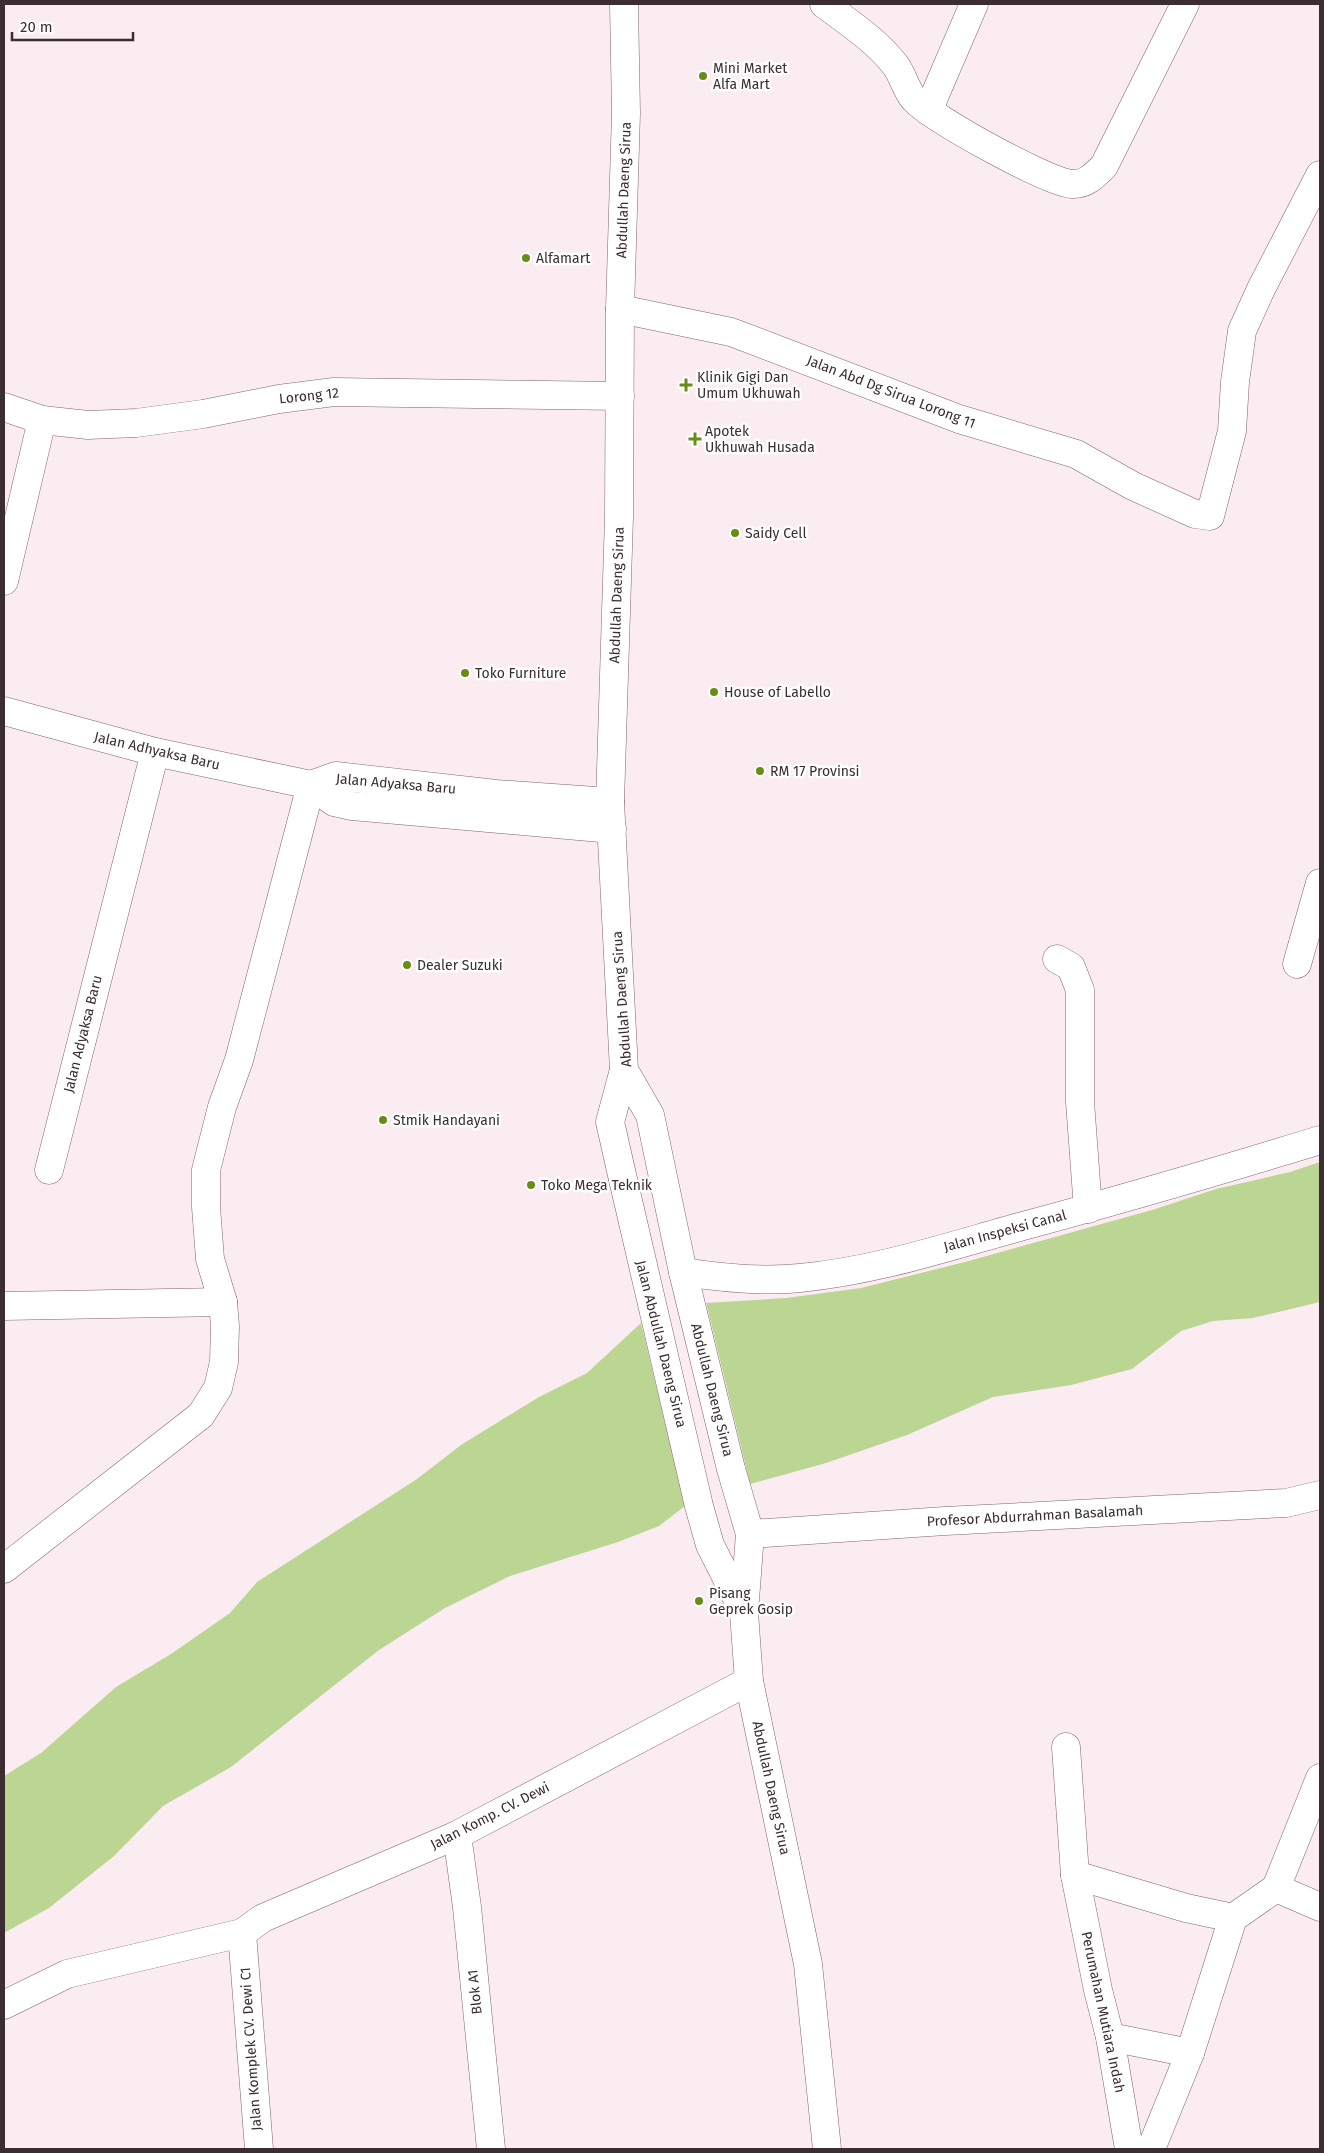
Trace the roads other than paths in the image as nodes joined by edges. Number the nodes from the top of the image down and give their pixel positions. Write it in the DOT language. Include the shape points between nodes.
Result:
graph roads {
  1 [pos="624,4"];
  2 [pos="824,4"];
  3 [pos="974,4"];
  4 [pos="1185,4"];
  5 [pos="928,111"];
  6 [pos="1320,176"];
  7 [pos="620,309"];
  8 [pos="620,396"];
  9 [pos="4,407"];
  10 [pos="42,420"];
  11 [pos="4,581"];
  12 [pos="4,711"];
  13 [pos="155,752"];
  14 [pos="311,785"];
  15 [pos="611,816"];
  16 [pos="1320,883"];
  17 [pos="1057,958"];
  18 [pos="1297,964"];
  19 [pos="624,1070"];
  20 [pos="1320,1140"];
  21 [pos="48,1170"];
  22 [pos="1088,1209"];
  23 [pos="683,1272"];
  24 [pos="223,1302"];
  25 [pos="4,1306"];
  26 [pos="1320,1495"];
  27 [pos="750,1534"];
  28 [pos="4,1569"];
  29 [pos="744,1613"];
  30 [pos="749,1681"];
  31 [pos="1066,1747"];
  32 [pos="1320,1778"];
  33 [pos="457,1835"];
  34 [pos="1075,1875"];
  35 [pos="1276,1888"];
  36 [pos="1320,1907"];
  37 [pos="1233,1918"];
  38 [pos="243,1941"];
  39 [pos="4,2004"];
  40 [pos="1110,2037"];
  41 [pos="1190,2053"];
  42 [pos="252,2149"];
  43 [pos="491,2149"];
  44 [pos="827,2149"];
  45 [pos="1129,2149"];
  46 [pos="1152,2149"];
  1 -- 7 [label="street, Abdullah Daeng Sirua" via="626,113"];
  2 -- 5 [label="street" via="861,32 896,66 913,98"];
  3 -- 5 [label="street"];
  4 -- 5 [label="street" via="1104,166 1086,181 1070,184 1052,178 1006,156"];
  6 -- 7 [label="street, Jalan Abd Dg Sirua Lorong 11" via="1242,331 1232,431 1210,516 1195,514 1133,486 1076,454 959,420 731,332"];
  7 -- 8 [label="street, Abdullah Daeng Sirua"];
  8 -- 10 [label="street, Lorong 12" via="334,392 136,423 88,425"];
  8 -- 15 [label="street, Abdullah Daeng Sirua"];
  9 -- 10 [label="street, Lorong 12"];
  10 -- 11 [label="street"];
  12 -- 13 [label="street, Jalan Adhyaksa Baru"];
  13 -- 14 [label="street, Jalan Adhyaksa Baru"];
  13 -- 21 [label="street, Jalan Adyaksa Baru"];
  14 -- 15 [label="street, Jalan Adyaksa Baru" via="336,776 478,792"];
  14 -- 24 [label="street" via="239,1060 222,1107 206,1170 210,1259"];
  15 -- 19 [label="street, Abdullah Daeng Sirua"];
  16 -- 18 [label="street"];
  17 -- 22 [label="street" via="1071,967 1080,990 1080,1102"];
  19 -- 23 [label="street, Abdullah Daeng Sirua" via="650,1115"];
  19 -- 29 [label="street, Jalan Abdullah Daeng Sirua" via="610,1122 699,1506 710,1545"];
  20 -- 22 [label="street, Jalan Inspeksi Canal"];
  22 -- 23 [label="street, Jalan Inspeksi Canal" via="872,1268 756,1280"];
  23 -- 27 [label="street, Abdullah Daeng Sirua"];
  24 -- 25 [label="street"];
  24 -- 28 [label="street" via="224,1362 218,1388 201,1415"];
  26 -- 27 [label="street, Profesor Abdurrahman Basalamah" via="1277,1504"];
  27 -- 29 [label="street, Abdullah Daeng Sirua"];
  29 -- 30 [label="street, Abdullah Daeng Sirua"];
  30 -- 33 [label="street, Jalan Komp. CV. Dewi"];
  30 -- 44 [label="street, Abdullah Daeng Sirua" via="808,1964"];
  31 -- 34 [label="street, Perumahan Mutiara Indah"];
  32 -- 35 [label="street"];
  33 -- 38 [label="street, Jalan Komp. CV. Dewi" via="262,1918"];
  33 -- 43 [label="street, Blok A1"];
  34 -- 37 [label="street" via="1186,1908"];
  34 -- 40 [label="street, Perumahan Mutiara Indah"];
  35 -- 36 [label="street"];
  35 -- 37 [label="street"];
  37 -- 41 [label="street"];
  38 -- 39 [label="street" via="67,1974"];
  38 -- 42 [label="street, Jalan Komplek CV. Dewi C1"];
  40 -- 41 [label="street"];
  40 -- 45 [label="street, Perumahan Mutiara Indah"];
  41 -- 46 [label="street"];
}
